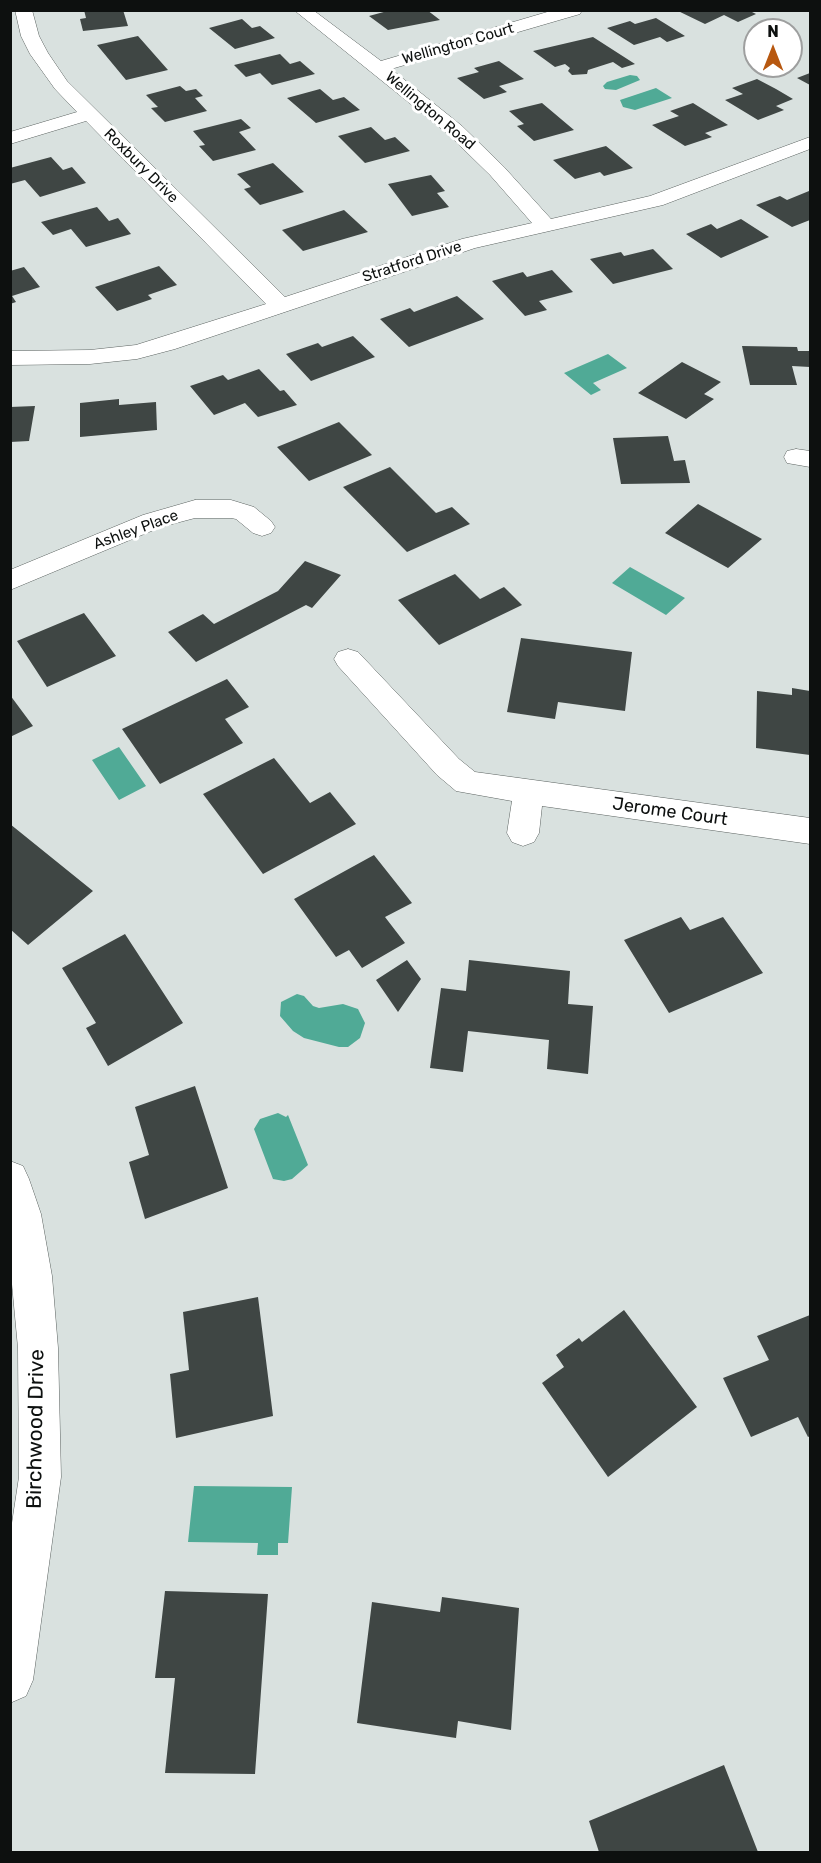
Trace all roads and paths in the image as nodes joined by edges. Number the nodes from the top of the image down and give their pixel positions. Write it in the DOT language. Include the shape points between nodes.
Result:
graph roads {
  1 [pos="23,10"];
  2 [pos="302,10"];
  3 [pos="574,10"];
  4 [pos="378,67"];
  5 [pos="90,114"];
  6 [pos="10,138"];
  7 [pos="808,146"];
  8 [pos="546,226"];
  9 [pos="280,306"];
  10 [pos="10,358"];
  11 [pos="262,527"];
  12 [pos="10,581"];
  13 [pos="348,659"];
  14 [pos="529,793"];
  15 [pos="810,831"];
  16 [pos="523,833"];
  17 [pos="10,1179"];
  18 [pos="10,1680"];
  1 -- 5 [label="street, Roxbury Drive" via="39,54 61,85"];
  2 -- 4 [label="street, Wellington Road"];
  3 -- 4 [label="street, Wellington Court"];
  4 -- 8 [label="street, Wellington Road" via="476,149"];
  5 -- 6 [label="street"];
  5 -- 9 [label="street, Roxbury Drive"];
  7 -- 8 [label="street, Stratford Drive" via="656,201"];
  8 -- 9 [label="street, Stratford Drive" via="440,252"];
  9 -- 10 [label="street, Stratford Drive" via="137,351 90,357"];
  11 -- 12 [label="street, Ashley Place" via="245,513 231,509 195,509 152,521"];
  13 -- 14 [label="street, Jerome Court" via="467,783"];
  14 -- 15 [label="street, Jerome Court"];
  14 -- 16 [label="street"];
  17 -- 18 [label="street, Birchwood Drive" via="32,1276 38,1348 40,1477"];
}
